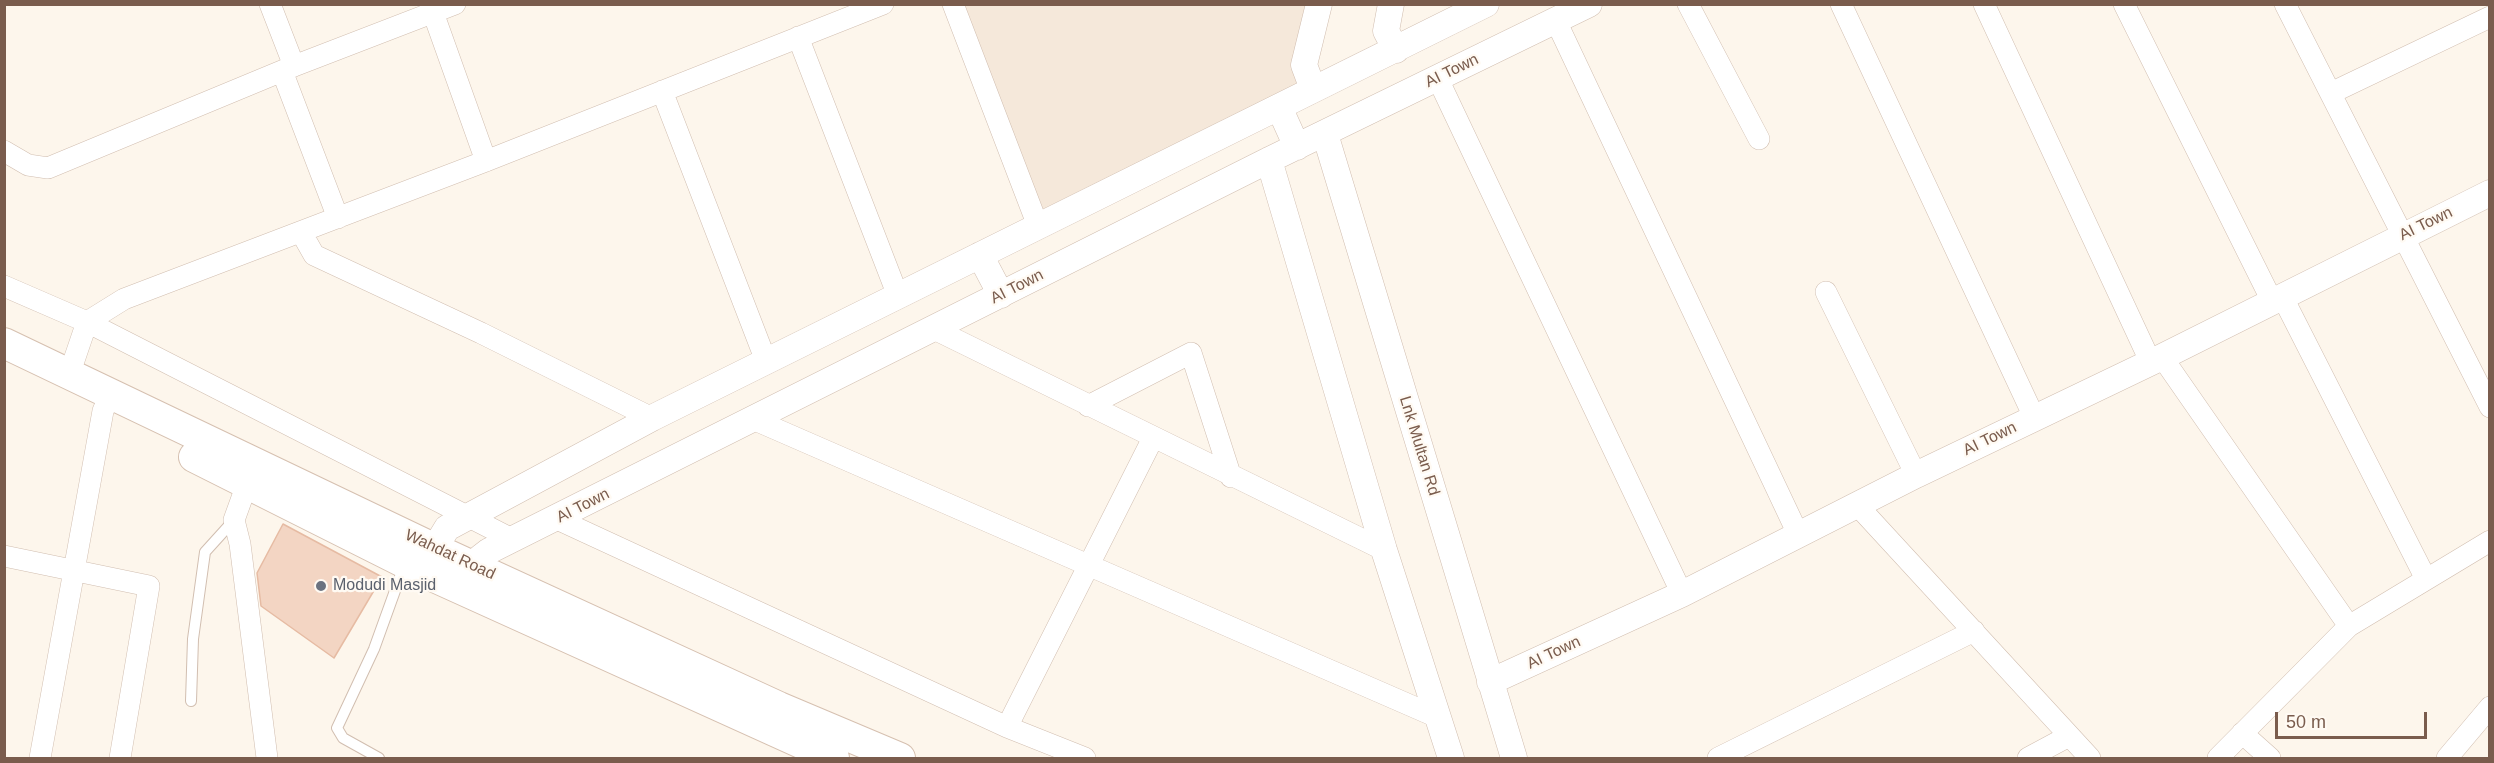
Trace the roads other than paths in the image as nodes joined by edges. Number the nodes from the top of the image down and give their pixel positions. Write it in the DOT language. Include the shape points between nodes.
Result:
graph roads {
  1 [pos="270,4"];
  2 [pos="455,4"];
  3 [pos="884,4"];
  4 [pos="953,4"];
  5 [pos="1319,4"];
  6 [pos="1391,4"];
  7 [pos="1486,4"];
  8 [pos="1589,4"];
  9 [pos="1688,4"];
  10 [pos="1840,4"];
  11 [pos="1984,4"];
  12 [pos="2124,4"];
  13 [pos="2285,4"];
  14 [pos="431,8"];
  15 [pos="2490,17"];
  16 [pos="1556,21"];
  17 [pos="798,37"];
  18 [pos="1396,50"];
  19 [pos="288,69"];
  20 [pos="1437,78"];
  21 [pos="1313,89"];
  22 [pos="662,91"];
  23 [pos="2331,93"];
  24 [pos="1279,107"];
  25 [pos="1325,134"];
  26 [pos="1759,139"];
  27 [pos="1297,147"];
  28 [pos="4,151"];
  29 [pos="1269,160"];
  30 [pos="486,161"];
  31 [pos="2490,193"];
  32 [pos="339,218"];
  33 [pos="1038,226"];
  34 [pos="301,232"];
  35 [pos="2404,235"];
  36 [pos="980,255"];
  37 [pos="4,286"];
  38 [pos="1826,292"];
  39 [pos="1001,295"];
  40 [pos="898,296"];
  41 [pos="2277,298"];
  42 [pos="87,322"];
  43 [pos="934,329"];
  44 [pos="4,343"];
  45 [pos="2156,360"];
  46 [pos="766,361"];
  47 [pos="4,363"];
  48 [pos="69,375"];
  49 [pos="2483,379"];
  50 [pos="106,403"];
  51 [pos="1088,406"];
  52 [pos="2490,407"];
  53 [pos="2034,417"];
  54 [pos="652,418"];
  55 [pos="755,420"];
  56 [pos="1153,438"];
  57 [pos="1916,475"];
  58 [pos="1231,477"];
  59 [pos="247,484"];
  60 [pos="1858,506"];
  61 [pos="470,517"];
  62 [pos="556,519"];
  63 [pos="234,520"];
  64 [pos="1798,534"];
  65 [pos="514,540"];
  66 [pos="2490,541"];
  67 [pos="1384,550"];
  68 [pos="4,556"];
  69 [pos="420,561"];
  70 [pos="1089,563"];
  71 [pos="75,570"];
  72 [pos="468,578"];
  73 [pos="2426,579"];
  74 [pos="1682,594"];
  75 [pos="2349,626"];
  76 [pos="1974,631"];
  77 [pos="1490,682"];
  78 [pos="190,701"];
  79 [pos="2490,707"];
  80 [pos="1437,717"];
  81 [pos="1008,727"];
  82 [pos="2241,733"];
  83 [pos="2069,736"];
  84 [pos="40,759"];
  85 [pos="120,759"];
  86 [pos="267,759"];
  87 [pos="379,759"];
  88 [pos="834,759"];
  89 [pos="900,759"];
  90 [pos="1086,759"];
  91 [pos="1451,759"];
  92 [pos="1514,759"];
  93 [pos="1718,759"];
  94 [pos="2028,759"];
  95 [pos="2090,759"];
  96 [pos="2218,759"];
  97 [pos="2270,759"];
  98 [pos="2447,759"];
  1 -- 19 [label="street"];
  2 -- 14 [label="street"];
  3 -- 17 [label="street"];
  4 -- 33 [label="street"];
  5 -- 21 [label="street" via="1304,65"];
  6 -- 18 [label="street" via="1386,31"];
  7 -- 18 [label="street"];
  8 -- 16 [label="street, AI Town"];
  9 -- 26 [label="street"];
  10 -- 53 [label="street"];
  11 -- 45 [label="street"];
  12 -- 41 [label="street"];
  13 -- 23 [label="street"];
  14 -- 19 [label="street"];
  14 -- 30 [label="street"];
  15 -- 23 [label="street"];
  16 -- 20 [label="street, AI Town"];
  16 -- 64 [label="street"];
  17 -- 22 [label="street"];
  17 -- 40 [label="street"];
  18 -- 21 [label="street"];
  19 -- 28 [label="street" via="48,168 28,165"];
  19 -- 32 [label="street"];
  20 -- 25 [label="street, AI Town"];
  20 -- 74 [label="street"];
  21 -- 24 [label="street"];
  22 -- 30 [label="street"];
  22 -- 46 [label="street"];
  23 -- 35 [label="street"];
  24 -- 27 [label="street"];
  24 -- 33 [label="street"];
  25 -- 27 [label="street, AI Town"];
  25 -- 77 [label="street, Lnk Multan Rd"];
  27 -- 29 [label="street, AI Town"];
  29 -- 39 [label="street, AI Town"];
  29 -- 67 [label="street"];
  30 -- 32 [label="street"];
  31 -- 35 [label="street, AI Town"];
  32 -- 34 [label="street"];
  33 -- 36 [label="street"];
  34 -- 42 [label="street" via="124,299"];
  34 -- 54 [label="street" via="314,255"];
  35 -- 41 [label="street, AI Town"];
  35 -- 49 [label="street"];
  36 -- 39 [label="street"];
  36 -- 40 [label="street"];
  37 -- 42 [label="street"];
  38 -- 57 [label="street"];
  39 -- 43 [label="street, AI Town"];
  40 -- 46 [label="street"];
  41 -- 45 [label="street, AI Town"];
  41 -- 73 [label="street"];
  42 -- 48 [label="street"];
  42 -- 61 [label="street"];
  43 -- 51 [label="street"];
  43 -- 55 [label="street, AI Town"];
  44 -- 48 [label="main road, Wahdat Road"];
  45 -- 53 [label="street, AI Town"];
  45 -- 75 [label="street"];
  46 -- 54 [label="street"];
  47 -- 50 [label="main road, Wahdat Road"];
  48 -- 50 [label="main road, Wahdat Road"];
  49 -- 52 [label="street"];
  50 -- 59 [label="main road, Wahdat Road"];
  50 -- 69 [label="main road, Wahdat Road"];
  50 -- 71 [label="street"];
  51 -- 56 [label="street"];
  51 -- 58 [label="street" via="1191,353"];
  53 -- 57 [label="street, AI Town"];
  54 -- 61 [label="street"];
  55 -- 62 [label="street, AI Town"];
  55 -- 70 [label="street"];
  56 -- 58 [label="street"];
  56 -- 70 [label="street"];
  57 -- 60 [label="street, AI Town"];
  58 -- 67 [label="street"];
  59 -- 63 [label="street"];
  59 -- 69 [label="main road, Wahdat Road"];
  60 -- 64 [label="street, AI Town"];
  60 -- 76 [label="street"];
  61 -- 65 [label="street"];
  61 -- 69 [label="street" via="447,528"];
  62 -- 65 [label="street, AI Town"];
  62 -- 81 [label="street"];
  63 -- 78 [label="lane" via="205,552 193,639"];
  63 -- 86 [label="street"];
  64 -- 74 [label="street, AI Town"];
  65 -- 72 [label="street, AI Town" via="483,555"];
  66 -- 73 [label="street"];
  67 -- 80 [label="street"];
  68 -- 71 [label="street"];
  69 -- 72 [label="main road, Wahdat Road"];
  69 -- 87 [label="lane" via="337,728 343,738"];
  70 -- 80 [label="street"];
  70 -- 81 [label="street"];
  71 -- 84 [label="street"];
  71 -- 85 [label="street" via="146,584 150,590"];
  72 -- 88 [label="main road, Wahdat Road"];
  72 -- 89 [label="main road, Wahdat Road"];
  73 -- 75 [label="street"];
  74 -- 77 [label="street, AI Town"];
  75 -- 82 [label="street"];
  76 -- 83 [label="street"];
  76 -- 93 [label="street"];
  77 -- 92 [label="street, Lnk Multan Rd"];
  79 -- 98 [label="street"];
  80 -- 91 [label="street"];
  81 -- 90 [label="street"];
  82 -- 96 [label="street"];
  82 -- 97 [label="street"];
  83 -- 94 [label="street"];
  83 -- 95 [label="street"];
}
